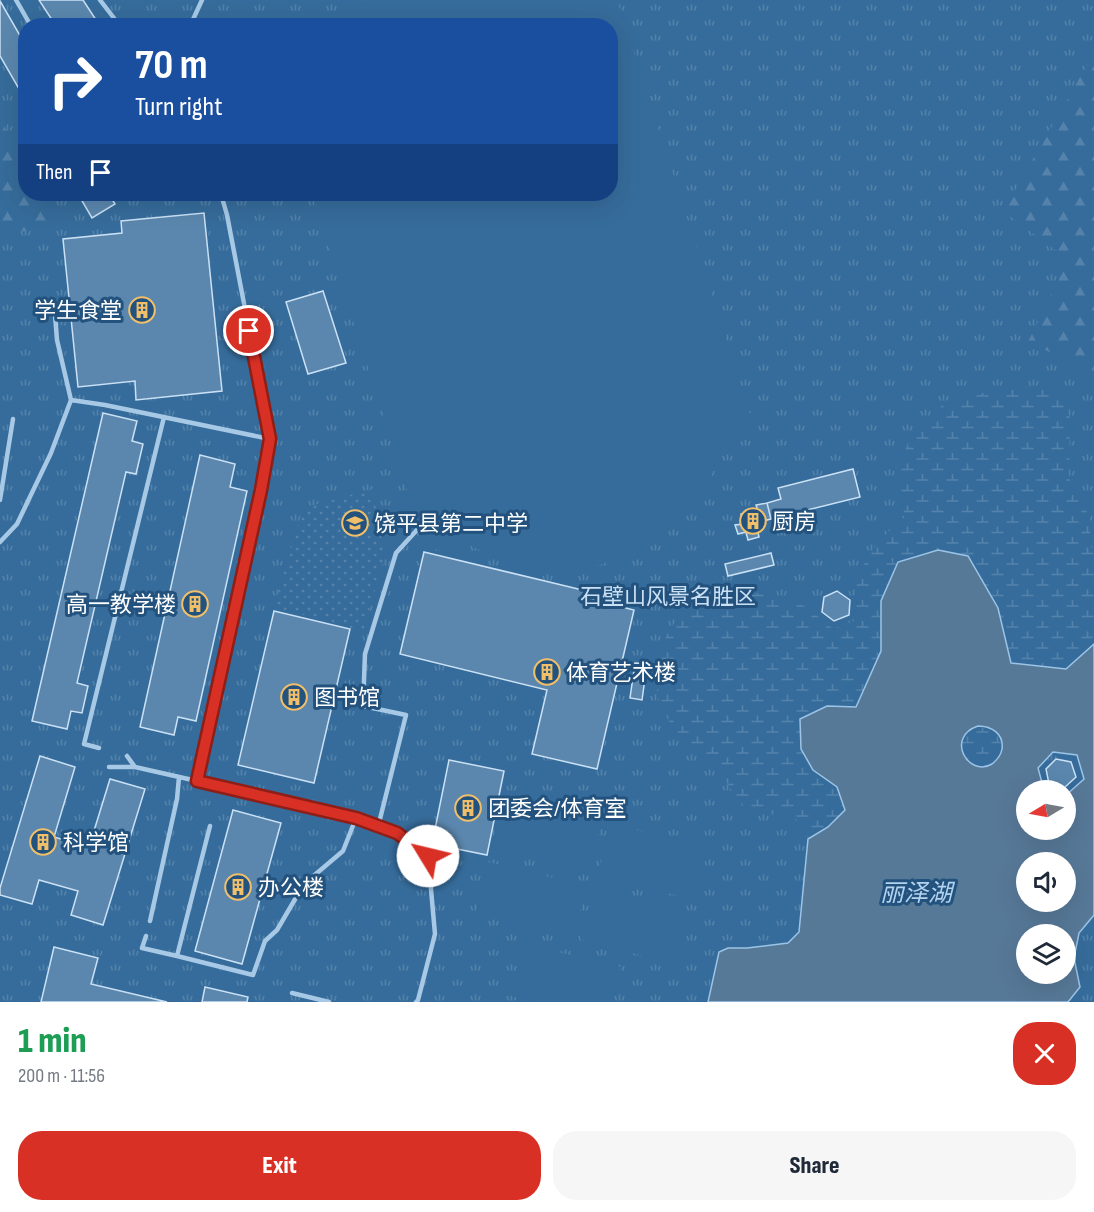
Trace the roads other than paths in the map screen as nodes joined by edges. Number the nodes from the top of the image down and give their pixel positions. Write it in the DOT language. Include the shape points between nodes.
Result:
graph roads {
  1 [pos="16,0"];
  2 [pos="100,0"];
  3 [pos="202,0"];
  4 [pos="26,18"];
  5 [pos="114,18"];
  6 [pos="194,18"];
  7 [pos="223,201"];
  8 [pos="54,302"];
  9 [pos="71,400"];
  10 [pos="164,417"];
  11 [pos="13,419"];
  12 [pos="270,439"];
  13 [pos="0,500"];
  14 [pos="426,520"];
  15 [pos="0,542"];
  16 [pos="99,748"];
  17 [pos="128,756"];
  18 [pos="109,767"];
  19 [pos="135,767"];
  20 [pos="178,777"];
  21 [pos="197,781"];
  22 [pos="356,818"];
  23 [pos="210,826"];
  24 [pos="378,827"];
  25 [pos="150,921"];
  26 [pos="146,936"];
  27 [pos="177,956"];
  28 [pos="292,993"];
  29 [pos="329,1002"];
  30 [pos="416,1002"];
  1 -- 4 [label="lane"];
  2 -- 5 [label="lane"];
  3 -- 6 [label="lane"];
  7 -- 12 [label="lane"];
  8 -- 9 [label="lane" via="57,340"];
  9 -- 10 [label="lane"];
  9 -- 15 [label="lane" via="17,524"];
  10 -- 12 [label="lane"];
  10 -- 16 [label="lane" via="84,744"];
  11 -- 13 [label="lane"];
  12 -- 21 [label="lane"];
  14 -- 24 [label="lane" via="396,553 365,654 363,706 406,715"];
  17 -- 19 [label="lane"];
  18 -- 19 [label="lane"];
  19 -- 20 [label="lane"];
  20 -- 21 [label="lane"];
  20 -- 25 [label="lane" via="177,799"];
  21 -- 22 [label="lane"];
  22 -- 24 [label="lane"];
  22 -- 27 [label="lane" via="343,851 304,884 277,930 265,941 253,975"];
  23 -- 27 [label="lane"];
  24 -- 30 [label="lane" via="397,833 428,856 435,934"];
  26 -- 27 [label="lane" via="142,948"];
  28 -- 29 [label="lane"];
}
